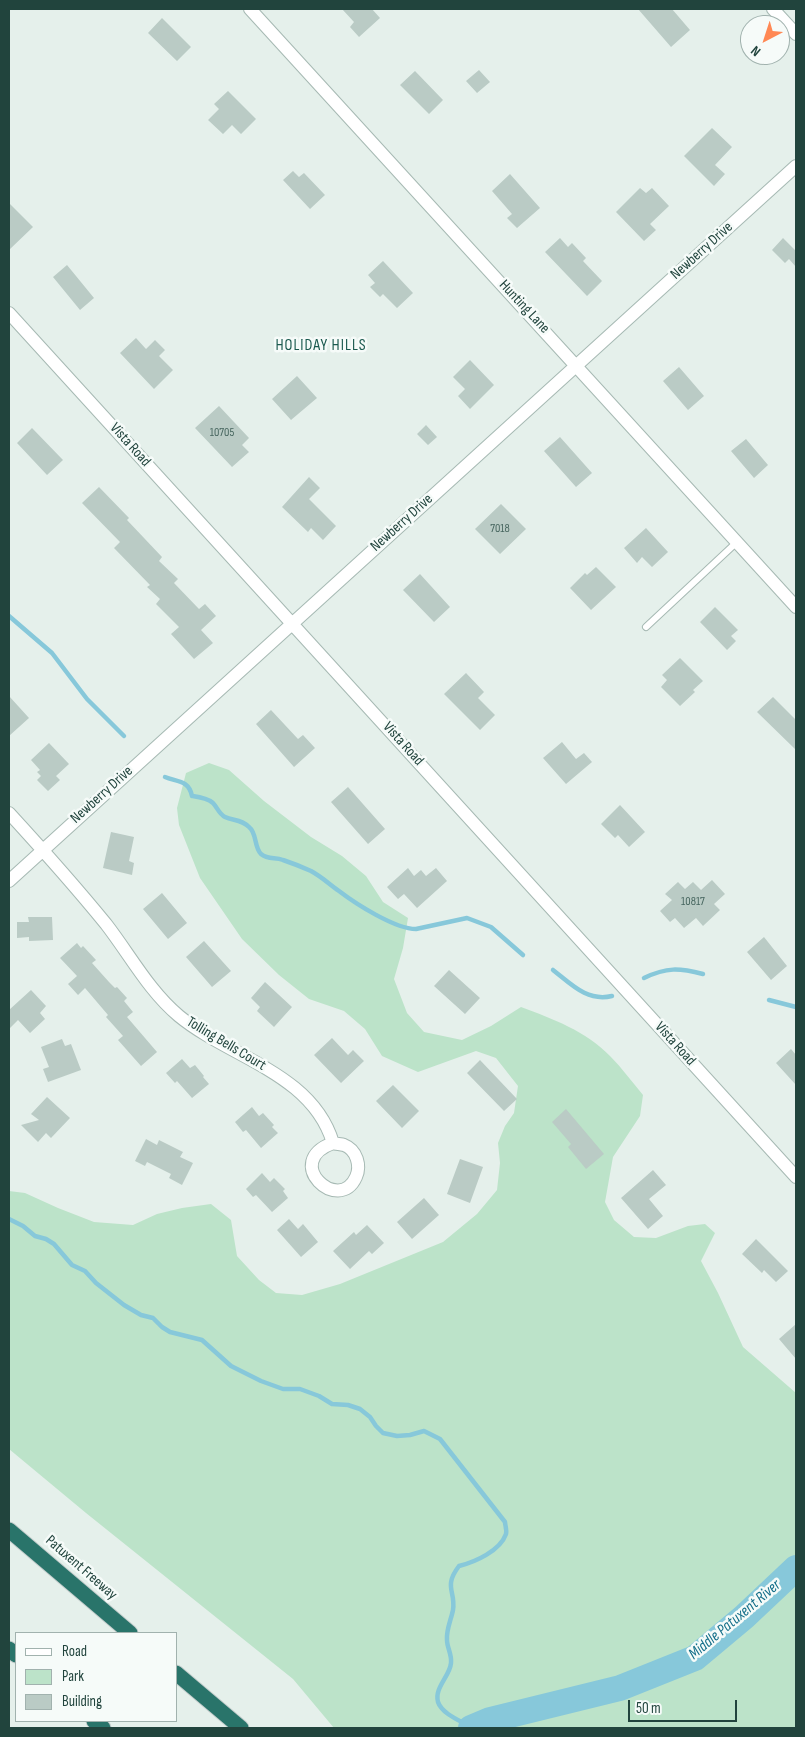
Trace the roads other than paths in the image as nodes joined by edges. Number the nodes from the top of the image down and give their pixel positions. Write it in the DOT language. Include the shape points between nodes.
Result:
graph roads {
  1 [pos="250,9"];
  2 [pos="773,9"];
  3 [pos="796,34"];
  4 [pos="796,166"];
  5 [pos="9,313"];
  6 [pos="577,365"];
  7 [pos="737,542"];
  8 [pos="796,607"];
  9 [pos="292,623"];
  10 [pos="646,627"];
  11 [pos="9,813"];
  12 [pos="42,850"];
  13 [pos="9,881"];
  14 [pos="332,1143"];
  15 [pos="796,1177"];
  16 [pos="9,1530"];
  17 [pos="129,1632"];
  18 [pos="178,1675"];
  19 [pos="241,1728"];
  1 -- 6 [label="street, Hunting Lane"];
  2 -- 3 [label="street"];
  4 -- 6 [label="street, Newberry Drive"];
  5 -- 9 [label="street, Vista Road"];
  6 -- 7 [label="street, Hunting Lane"];
  6 -- 9 [label="street, Newberry Drive"];
  7 -- 8 [label="street, Hunting Lane"];
  7 -- 10 [label="lane"];
  9 -- 12 [label="street, Newberry Drive"];
  9 -- 15 [label="street, Vista Road"];
  11 -- 12 [label="street, Tolling Bells Court"];
  12 -- 13 [label="street, Newberry Drive"];
  12 -- 14 [label="street, Tolling Bells Court" via="106,925 161,998 197,1030 295,1088 318,1112"];
  16 -- 17 [label="highway, Patuxent Freeway"];
  18 -- 19 [label="highway"];
}
